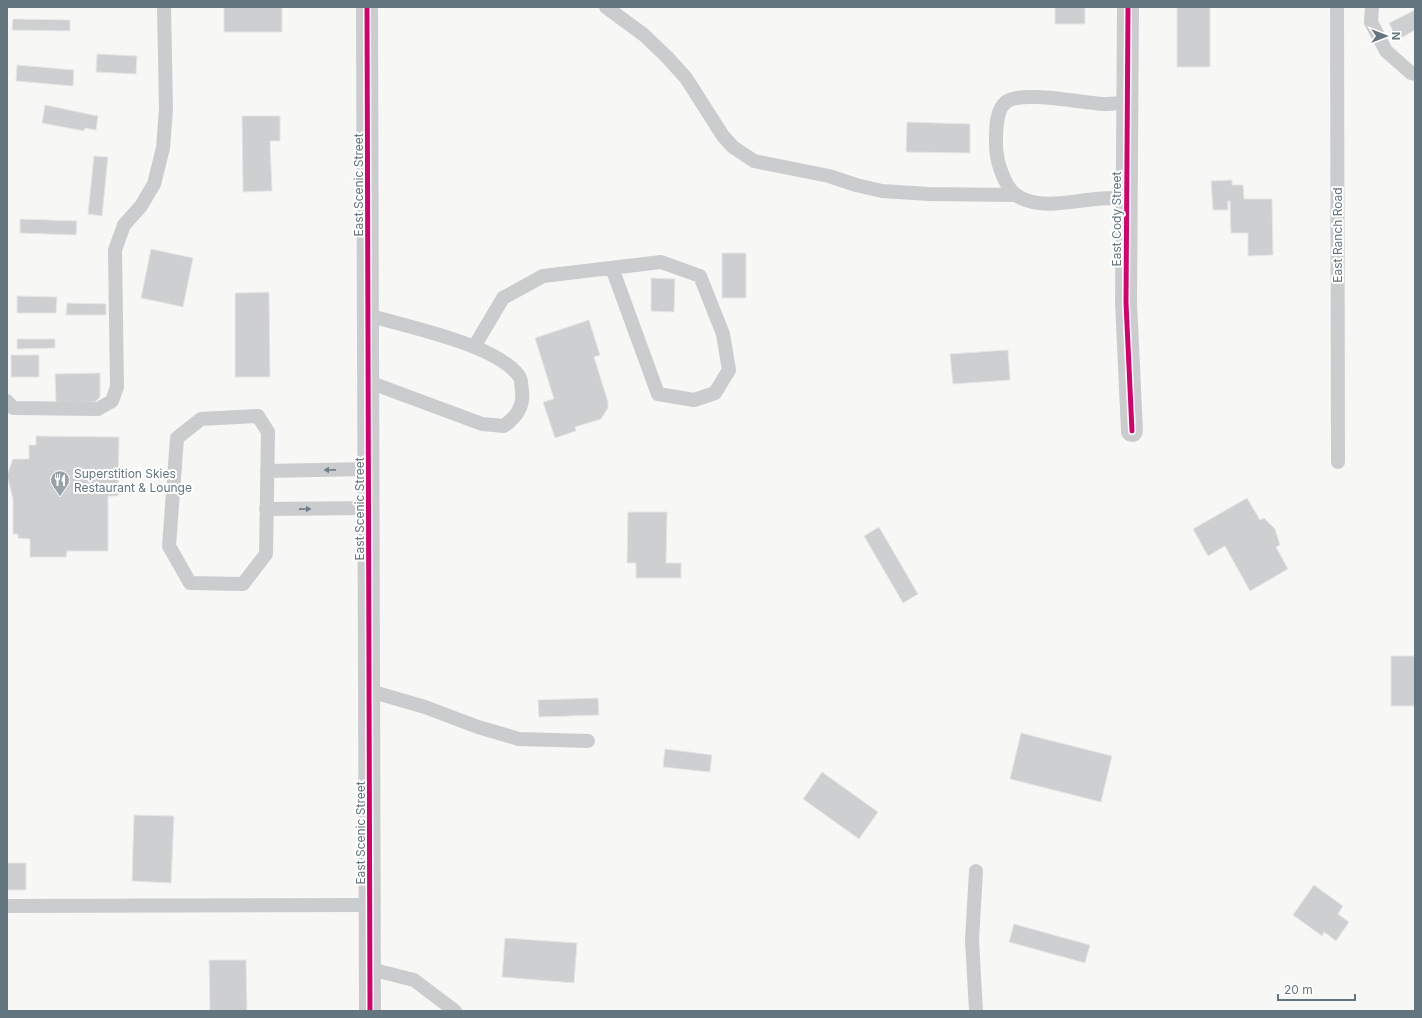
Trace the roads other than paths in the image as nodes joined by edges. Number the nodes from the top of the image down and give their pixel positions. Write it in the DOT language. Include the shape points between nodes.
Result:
graph roads {
  1 [pos="164,7"];
  2 [pos="368,7"];
  3 [pos="606,7"];
  4 [pos="1128,7"];
  5 [pos="1337,7"];
  6 [pos="1372,7"];
  7 [pos="1415,74"];
  8 [pos="1127,103"];
  9 [pos="1015,195"];
  10 [pos="1126,198"];
  11 [pos="612,268"];
  12 [pos="368,315"];
  13 [pos="474,346"];
  14 [pos="369,382"];
  15 [pos="7,401"];
  16 [pos="1132,431"];
  17 [pos="1338,462"];
  18 [pos="369,469"];
  19 [pos="267,471"];
  20 [pos="369,508"];
  21 [pos="266,510"];
  22 [pos="370,691"];
  23 [pos="588,741"];
  24 [pos="976,871"];
  25 [pos="370,905"];
  26 [pos="7,906"];
  27 [pos="370,969"];
  28 [pos="370,1011"];
  29 [pos="455,1011"];
  30 [pos="976,1011"];
  1 -- 15 [label="lane" via="166,109 162,148 154,184 141,206 124,225 115,250 117,386 112,401 98,409 13,408"];
  2 -- 12 [label="street, East Scenic Street"];
  3 -- 9 [label="lane" via="644,35 667,57 686,78 723,136 733,147 754,161 828,176 882,191"];
  4 -- 8 [label="street, East Cody Street"];
  5 -- 17 [label="lane, East Ranch Road"];
  6 -- 7 [label="lane" via="1371,22 1386,51"];
  8 -- 9 [label="lane" via="1102,104 1042,97 1017,98 1007,102 998,120 996,154 999,168"];
  8 -- 10 [label="street, East Cody Street"];
  9 -- 10 [label="lane" via="1037,202 1056,203"];
  10 -- 16 [label="street, East Cody Street" via="1126,303"];
  11 -- 11 [label="lane" via="662,262 700,276 723,334 729,370 715,393 694,400 658,394"];
  11 -- 13 [label="lane" via="544,276 503,298"];
  12 -- 13 [label="lane"];
  12 -- 14 [label="street, East Scenic Street"];
  13 -- 14 [label="lane" via="500,358 520,377 523,399 517,416 504,426 482,424"];
  14 -- 18 [label="street, East Scenic Street"];
  18 -- 19 [label="lane, one-way"];
  18 -- 20 [label="street, East Scenic Street"];
  19 -- 21 [label="lane"];
  19 -- 21 [label="lane" via="268,432 258,416 201,419 177,438 169,546 190,583 243,584 266,554"];
  21 -- 20 [label="lane, one-way"];
  20 -- 22 [label="street, East Scenic Street"];
  22 -- 23 [label="lane" via="519,739"];
  22 -- 25 [label="street, East Scenic Street"];
  24 -- 30 [label="lane" via="972,940"];
  25 -- 26 [label="lane"];
  25 -- 27 [label="street, East Scenic Street"];
  27 -- 28 [label="street, East Scenic Street"];
  27 -- 29 [label="lane" via="414,980"];
}
